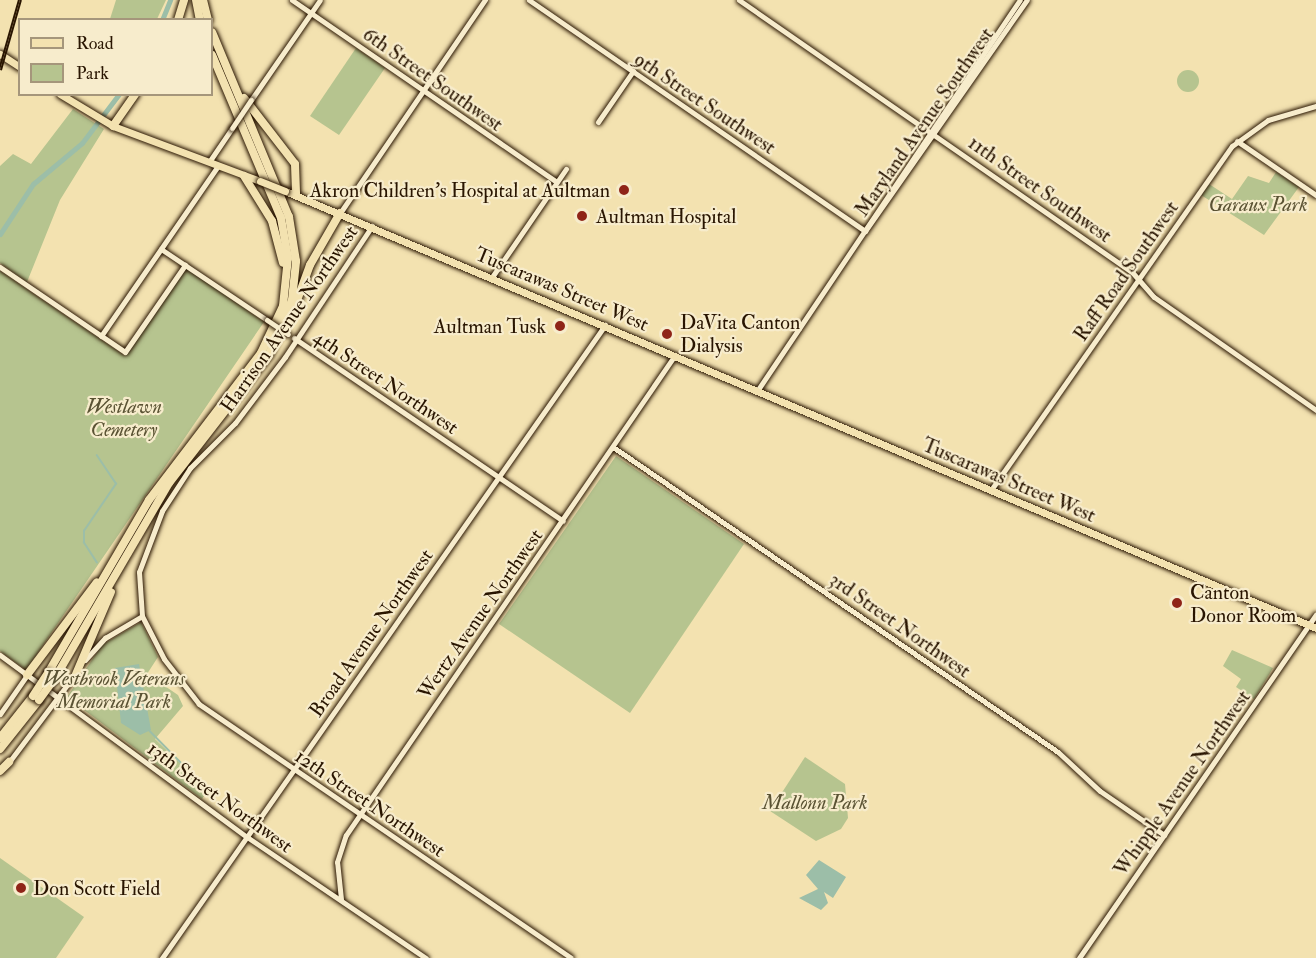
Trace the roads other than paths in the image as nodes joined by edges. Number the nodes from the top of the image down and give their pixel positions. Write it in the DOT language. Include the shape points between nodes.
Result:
graph roads {
  1 [pos="184,0"];
  2 [pos="196,0"];
  3 [pos="203,0"];
  4 [pos="292,0"];
  5 [pos="320,0"];
  6 [pos="485,0"];
  7 [pos="529,0"];
  8 [pos="739,0"];
  9 [pos="1020,0"];
  10 [pos="1027,0"];
  11 [pos="310,13"];
  12 [pos="179,18"];
  13 [pos="200,18"];
  14 [pos="208,18"];
  15 [pos="213,33"];
  16 [pos="213,33"];
  17 [pos="0,54"];
  18 [pos="213,57"];
  19 [pos="18,66"];
  20 [pos="213,68"];
  21 [pos="633,71"];
  22 [pos="423,90"];
  23 [pos="63,96"];
  24 [pos="131,96"];
  25 [pos="1316,106"];
  26 [pos="598,122"];
  27 [pos="110,124"];
  28 [pos="932,133"];
  29 [pos="1237,141"];
  30 [pos="251,146"];
  31 [pos="208,162"];
  32 [pos="218,166"];
  33 [pos="566,169"];
  34 [pos="244,176"];
  35 [pos="557,182"];
  36 [pos="296,195"];
  37 [pos="1316,195"];
  38 [pos="340,213"];
  39 [pos="372,226"];
  40 [pos="865,231"];
  41 [pos="161,249"];
  42 [pos="185,265"];
  43 [pos="0,267"];
  44 [pos="492,277"];
  45 [pos="1138,278"];
  46 [pos="605,325"];
  47 [pos="101,336"];
  48 [pos="295,339"];
  49 [pos="261,353"];
  50 [pos="675,356"];
  51 [pos="251,379"];
  52 [pos="757,391"];
  53 [pos="1316,410"];
  54 [pos="613,447"];
  55 [pos="499,477"];
  56 [pos="991,490"];
  57 [pos="155,504"];
  58 [pos="136,521"];
  59 [pos="563,521"];
  60 [pos="1316,615"];
  61 [pos="142,616"];
  62 [pos="1312,626"];
  63 [pos="0,655"];
  64 [pos="76,674"];
  65 [pos="27,675"];
  66 [pos="51,676"];
  67 [pos="36,698"];
  68 [pos="59,698"];
  69 [pos="0,714"];
  70 [pos="0,738"];
  71 [pos="0,749"];
  72 [pos="9,762"];
  73 [pos="294,770"];
  74 [pos="0,771"];
  75 [pos="360,815"];
  76 [pos="1164,836"];
  77 [pos="247,837"];
  78 [pos="337,878"];
  79 [pos="322,887"];
  80 [pos="341,899"];
  81 [pos="162,958"];
  82 [pos="426,958"];
  83 [pos="571,958"];
  84 [pos="1079,958"];
  1 -- 12 [label="highway"];
  2 -- 13 [label="highway"];
  3 -- 14 [label="highway"];
  4 -- 11 [label="street, 6th Street Southwest"];
  5 -- 11 [label="street"];
  6 -- 22 [label="street"];
  7 -- 21 [label="street, 9th Street Southwest"];
  8 -- 28 [label="street, 11th Street Southwest"];
  9 -- 28 [label="street, Maryland Avenue Southwest"];
  10 -- 28 [label="street, Maryland Avenue Southwest"];
  11 -- 22 [label="street, 6th Street Southwest"];
  11 -- 31 [label="street, bridge"];
  15 -- 36 [label="highway" via="252,112 295,164"];
  16 -- 51 [label="highway" via="282,198 296,254 288,315"];
  17 -- 19 [label="main road"];
  18 -- 30 [label="highway"];
  20 -- 30 [label="highway"];
  21 -- 26 [label="street"];
  21 -- 40 [label="street, 9th Street Southwest"];
  22 -- 35 [label="street, 6th Street Southwest"];
  22 -- 38 [label="street"];
  23 -- 27 [label="main road, Tuscarawas Street West"];
  24 -- 27 [label="highway"];
  25 -- 29 [label="street, Raff Road Southwest" via="1274,117"];
  27 -- 31 [label="main road, Tuscarawas Street West"];
  28 -- 40 [label="street, Maryland Avenue Southwest"];
  28 -- 45 [label="street, 11th Street Southwest"];
  29 -- 37 [label="street"];
  29 -- 45 [label="street, Raff Road Southwest"];
  30 -- 49 [label="highway" via="281,218 288,258 281,312"];
  31 -- 32 [label="main road, Tuscarawas Street West"];
  32 -- 34 [label="main road, Tuscarawas Street West"];
  32 -- 41 [label="street"];
  33 -- 35 [label="street"];
  34 -- 36 [label="main road, Tuscarawas Street West, bridge"];
  34 -- 49 [label="highway" via="272,221 283,260 279,307"];
  35 -- 44 [label="street"];
  36 -- 38 [label="main road, Tuscarawas Street West"];
  38 -- 39 [label="main road, Tuscarawas Street West"];
  38 -- 51 [label="highway" via="310,265 279,343"];
  39 -- 44 [label="main road, Tuscarawas Street West"];
  39 -- 48 [label="street, Harrison Avenue Northwest"];
  40 -- 52 [label="street, Maryland Avenue Southwest"];
  41 -- 42 [label="street, 4th Street Northwest"];
  41 -- 47 [label="street"];
  42 -- 47 [label="street" via="124,352"];
  42 -- 48 [label="street, 4th Street Northwest, bridge"];
  43 -- 47 [label="street"];
  44 -- 46 [label="main road, Tuscarawas Street West"];
  45 -- 53 [label="street, 11th Street Southwest" via="1154,297"];
  45 -- 56 [label="street, Raff Road Southwest"];
  46 -- 50 [label="main road, Tuscarawas Street West"];
  46 -- 55 [label="street, Broad Avenue Northwest"];
  48 -- 55 [label="street, 4th Street Northwest"];
  48 -- 61 [label="street, Harrison Avenue Northwest" via="235,423 179,485 148,537 138,578"];
  49 -- 58 [label="highway"];
  50 -- 52 [label="main road, Tuscarawas Street West"];
  50 -- 54 [label="street, Wertz Avenue Northwest"];
  51 -- 57 [label="highway"];
  52 -- 56 [label="main road, Tuscarawas Street West"];
  54 -- 59 [label="street, Wertz Avenue Northwest"];
  54 -- 76 [label="street, 3rd Street Northwest" via="1058,752 1100,791"];
  55 -- 59 [label="street, 4th Street Northwest"];
  55 -- 73 [label="street, Broad Avenue Northwest"];
  56 -- 62 [label="main road, Tuscarawas Street West"];
  57 -- 64 [label="highway"];
  57 -- 66 [label="highway"];
  58 -- 65 [label="highway"];
  58 -- 66 [label="highway"];
  59 -- 75 [label="street, Wertz Avenue Northwest"];
  60 -- 62 [label="street, Whipple Avenue Northwest"];
  61 -- 64 [label="street" via="100,642"];
  61 -- 73 [label="street, 12th Street Northwest" via="164,659 199,704"];
  62 -- 76 [label="street, Whipple Avenue Northwest"];
  63 -- 65 [label="street, 13th Street Northwest"];
  64 -- 68 [label="street"];
  65 -- 68 [label="street, 13th Street Northwest"];
  65 -- 69 [label="street"];
  66 -- 67 [label="highway, bridge"];
  67 -- 70 [label="highway"];
  67 -- 71 [label="highway"];
  68 -- 72 [label="street"];
  68 -- 77 [label="street, 13th Street Northwest"];
  72 -- 74 [label="highway"];
  73 -- 75 [label="street, 12th Street Northwest"];
  73 -- 77 [label="street, Broad Avenue Northwest"];
  75 -- 78 [label="street, Wertz Avenue Northwest" via="340,848"];
  75 -- 83 [label="street, 12th Street Northwest"];
  76 -- 84 [label="street, Whipple Avenue Northwest"];
  77 -- 79 [label="street, 13th Street Northwest"];
  77 -- 81 [label="street, Broad Avenue Northwest"];
  78 -- 79 [label="street" via="331,888"];
  78 -- 80 [label="street, Wertz Avenue Northwest"];
  79 -- 80 [label="street, 13th Street Northwest"];
  80 -- 82 [label="street, 13th Street Northwest"];
}
